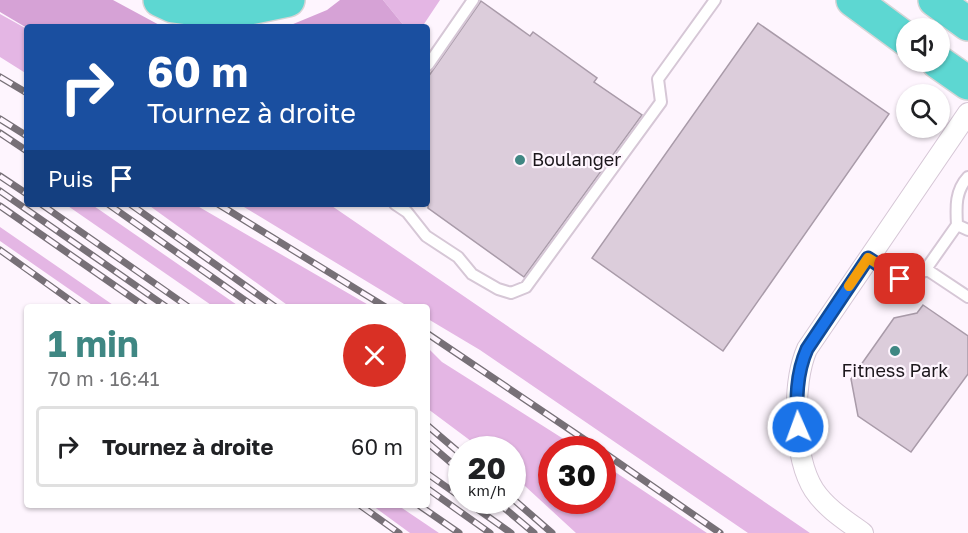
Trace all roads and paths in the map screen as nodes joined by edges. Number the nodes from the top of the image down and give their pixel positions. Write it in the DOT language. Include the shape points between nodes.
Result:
graph roads {
  1 [pos="160,0"];
  2 [pos="288,0"];
  3 [pos="473,0"];
  4 [pos="715,0"];
  5 [pos="853,0"];
  6 [pos="935,0"];
  7 [pos="968,24"];
  8 [pos="896,32"];
  9 [pos="430,62"];
  10 [pos="950,70"];
  11 [pos="968,83"];
  12 [pos="968,112"];
  13 [pos="968,177"];
  14 [pos="400,207"];
  15 [pos="963,228"];
  16 [pos="868,258"];
  17 [pos="926,269"];
  18 [pos="968,297"];
  19 [pos="863,533"];
  1 -- 2 [label="highway" via="173,6 226,13"];
  3 -- 9 [label="lane"];
  4 -- 14 [label="lane" via="658,79 661,102 526,287 511,293 472,274 458,257 426,236"];
  5 -- 8 [label="highway"];
  6 -- 7 [label="highway"];
  10 -- 11 [label="highway"];
  12 -- 16 [label="street"];
  13 -- 15 [label="lane" via="955,203"];
  15 -- 17 [label="lane"];
  16 -- 17 [label="lane" via="908,284"];
  16 -- 19 [label="street" via="807,349 799,370 797,402 800,443 812,487 833,510"];
  17 -- 18 [label="lane"];
}
